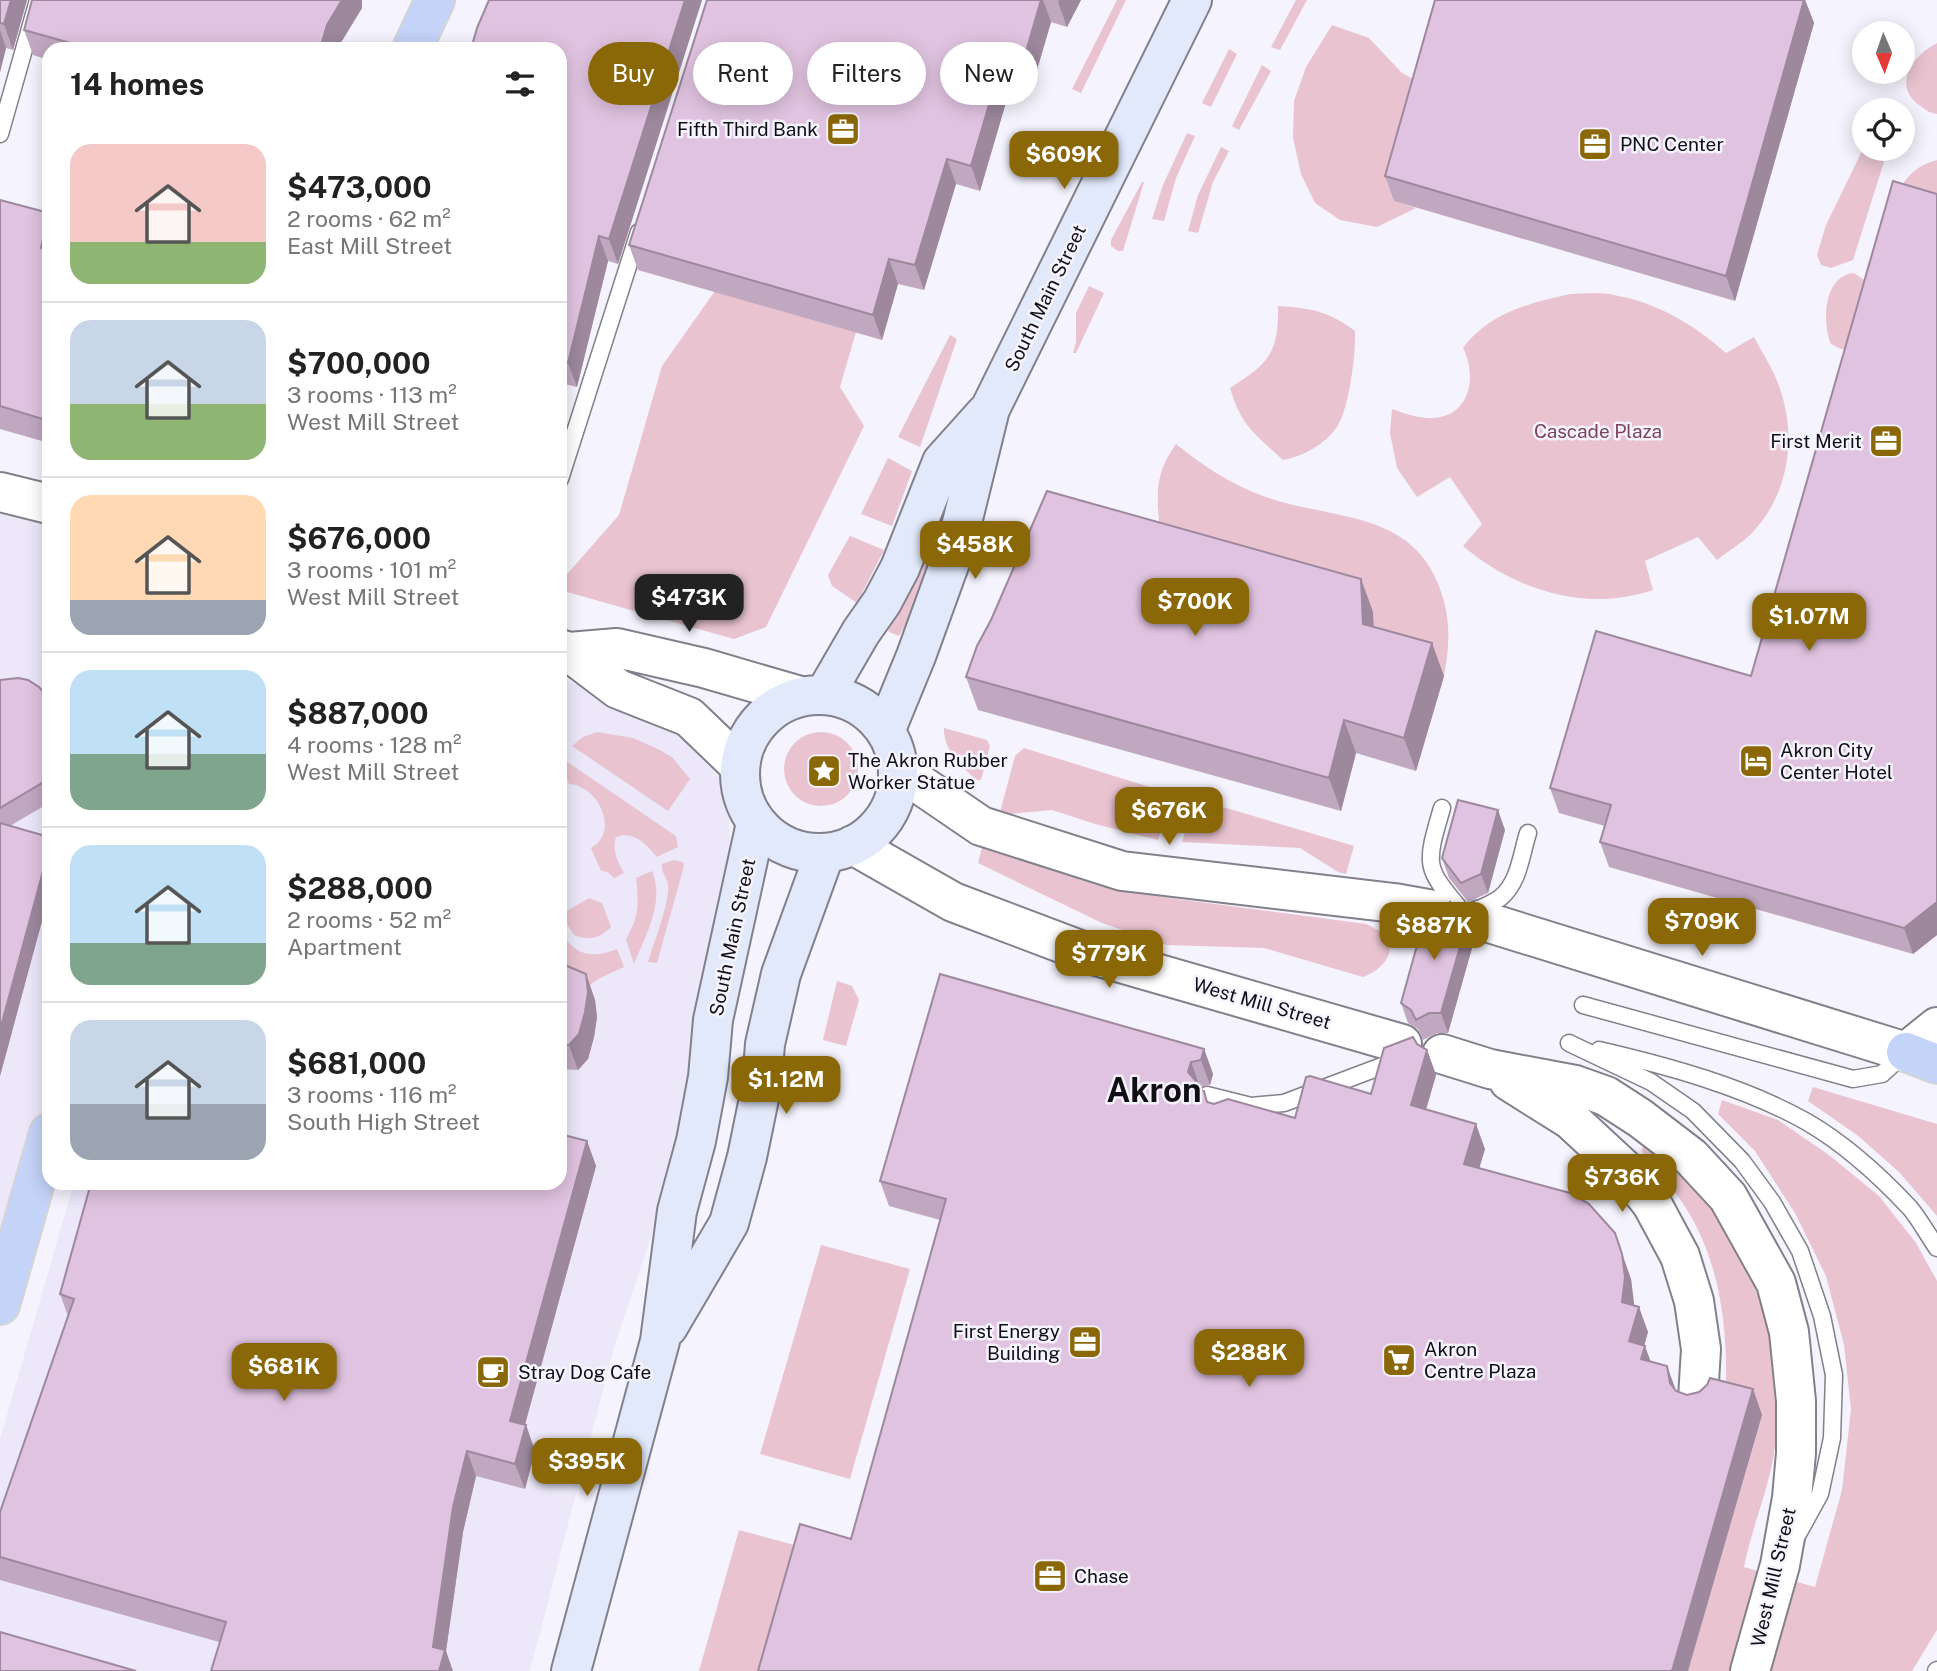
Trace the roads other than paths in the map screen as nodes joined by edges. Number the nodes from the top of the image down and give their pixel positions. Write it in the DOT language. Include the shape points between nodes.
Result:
graph roads {
  1 [pos="38,0"];
  2 [pos="435,0"];
  3 [pos="1192,0"];
  4 [pos="415,42"];
  5 [pos="0,134"];
  6 [pos="645,213"];
  7 [pos="990,409"];
  8 [pos="567,457"];
  9 [pos="0,492"];
  10 [pos="42,502"];
  11 [pos="567,651"];
  12 [pos="567,652"];
  13 [pos="813,695"];
  14 [pos="886,729"];
  15 [pos="740,765"];
  16 [pos="899,770"];
  17 [pos="1442,808"];
  18 [pos="756,822"];
  19 [pos="1528,833"];
  20 [pos="839,849"];
  21 [pos="1440,911"];
  22 [pos="1480,920"];
  23 [pos="1583,1005"];
  24 [pos="1937,1027"];
  25 [pos="1419,1051"];
  26 [pos="1922,1058"];
  27 [pos="1490,1069"];
  28 [pos="1207,1094"];
  29 [pos="1251,1106"];
  30 [pos="1232,1115"];
  31 [pos="42,1158"];
  32 [pos="1937,1248"];
  33 [pos="0,1305"];
  34 [pos="660,1341"];
  35 [pos="1698,1398"];
  36 [pos="1780,1565"];
  37 [pos="571,1671"];
  38 [pos="1750,1671"];
  1 -- 5 [label="lane"];
  2 -- 4 [label="main road"];
  3 -- 7 [label="main road, South Main Street"];
  6 -- 8 [label="lane"];
  7 -- 13 [label="main road, South Main Street" via="942,462 882,602"];
  7 -- 14 [label="main road, South Main Street" via="957,543"];
  9 -- 10 [label="street"];
  11 -- 13 [label="street" via="617,648"];
  12 -- 15 [label="street" via="618,689 689,717"];
  13 -- 14 [label="main road" via="849,699"];
  13 -- 15 [label="main road" via="778,705 759,721 746,742"];
  14 -- 16 [label="main road"];
  15 -- 18 [label="main road" via="740,785"];
  16 -- 20 [label="main road" via="896,793 873,833"];
  16 -- 21 [label="street" via="981,826 1122,871"];
  17 -- 19 [label="lane" via="1430,846 1430,865 1465,915 1499,898 1510,887"];
  18 -- 20 [label="main road" via="775,840 799,851"];
  18 -- 34 [label="main road, South Main Street" via="713,1020 696,1141 677,1211"];
  20 -- 25 [label="street, West Mill Street" via="953,902 1093,955"];
  20 -- 34 [label="main road, South Main Street" via="781,974 747,1157 729,1223"];
  22 -- 26 [label="street"];
  23 -- 26 [label="lane" via="1853,1079 1882,1074"];
  24 -- 26 [label="street"];
  25 -- 27 [label="street, West Mill Street"];
  25 -- 29 [label="lane" via="1284,1103"];
  27 -- 35 [label="street" via="1571,1120 1626,1171 1652,1204 1680,1256 1694,1301 1701,1349"];
  27 -- 36 [label="street, West Mill Street" via="1575,1085 1606,1096 1640,1118 1691,1157 1728,1197 1755,1242 1783,1308 1796,1401 1792,1498"];
  28 -- 29 [label="lane"];
  29 -- 30 [label="lane"];
  31 -- 33 [label="main road"];
  32 -- 36 [label="lane" via="1911,1210 1859,1158 1808,1122 1748,1094 1569,1043 1651,1083 1693,1111 1742,1161 1800,1251 1822,1316 1834,1375 1832,1438 1820,1494"];
  34 -- 37 [label="main road, South Main Street"];
  36 -- 38 [label="street, West Mill Street"];
}
